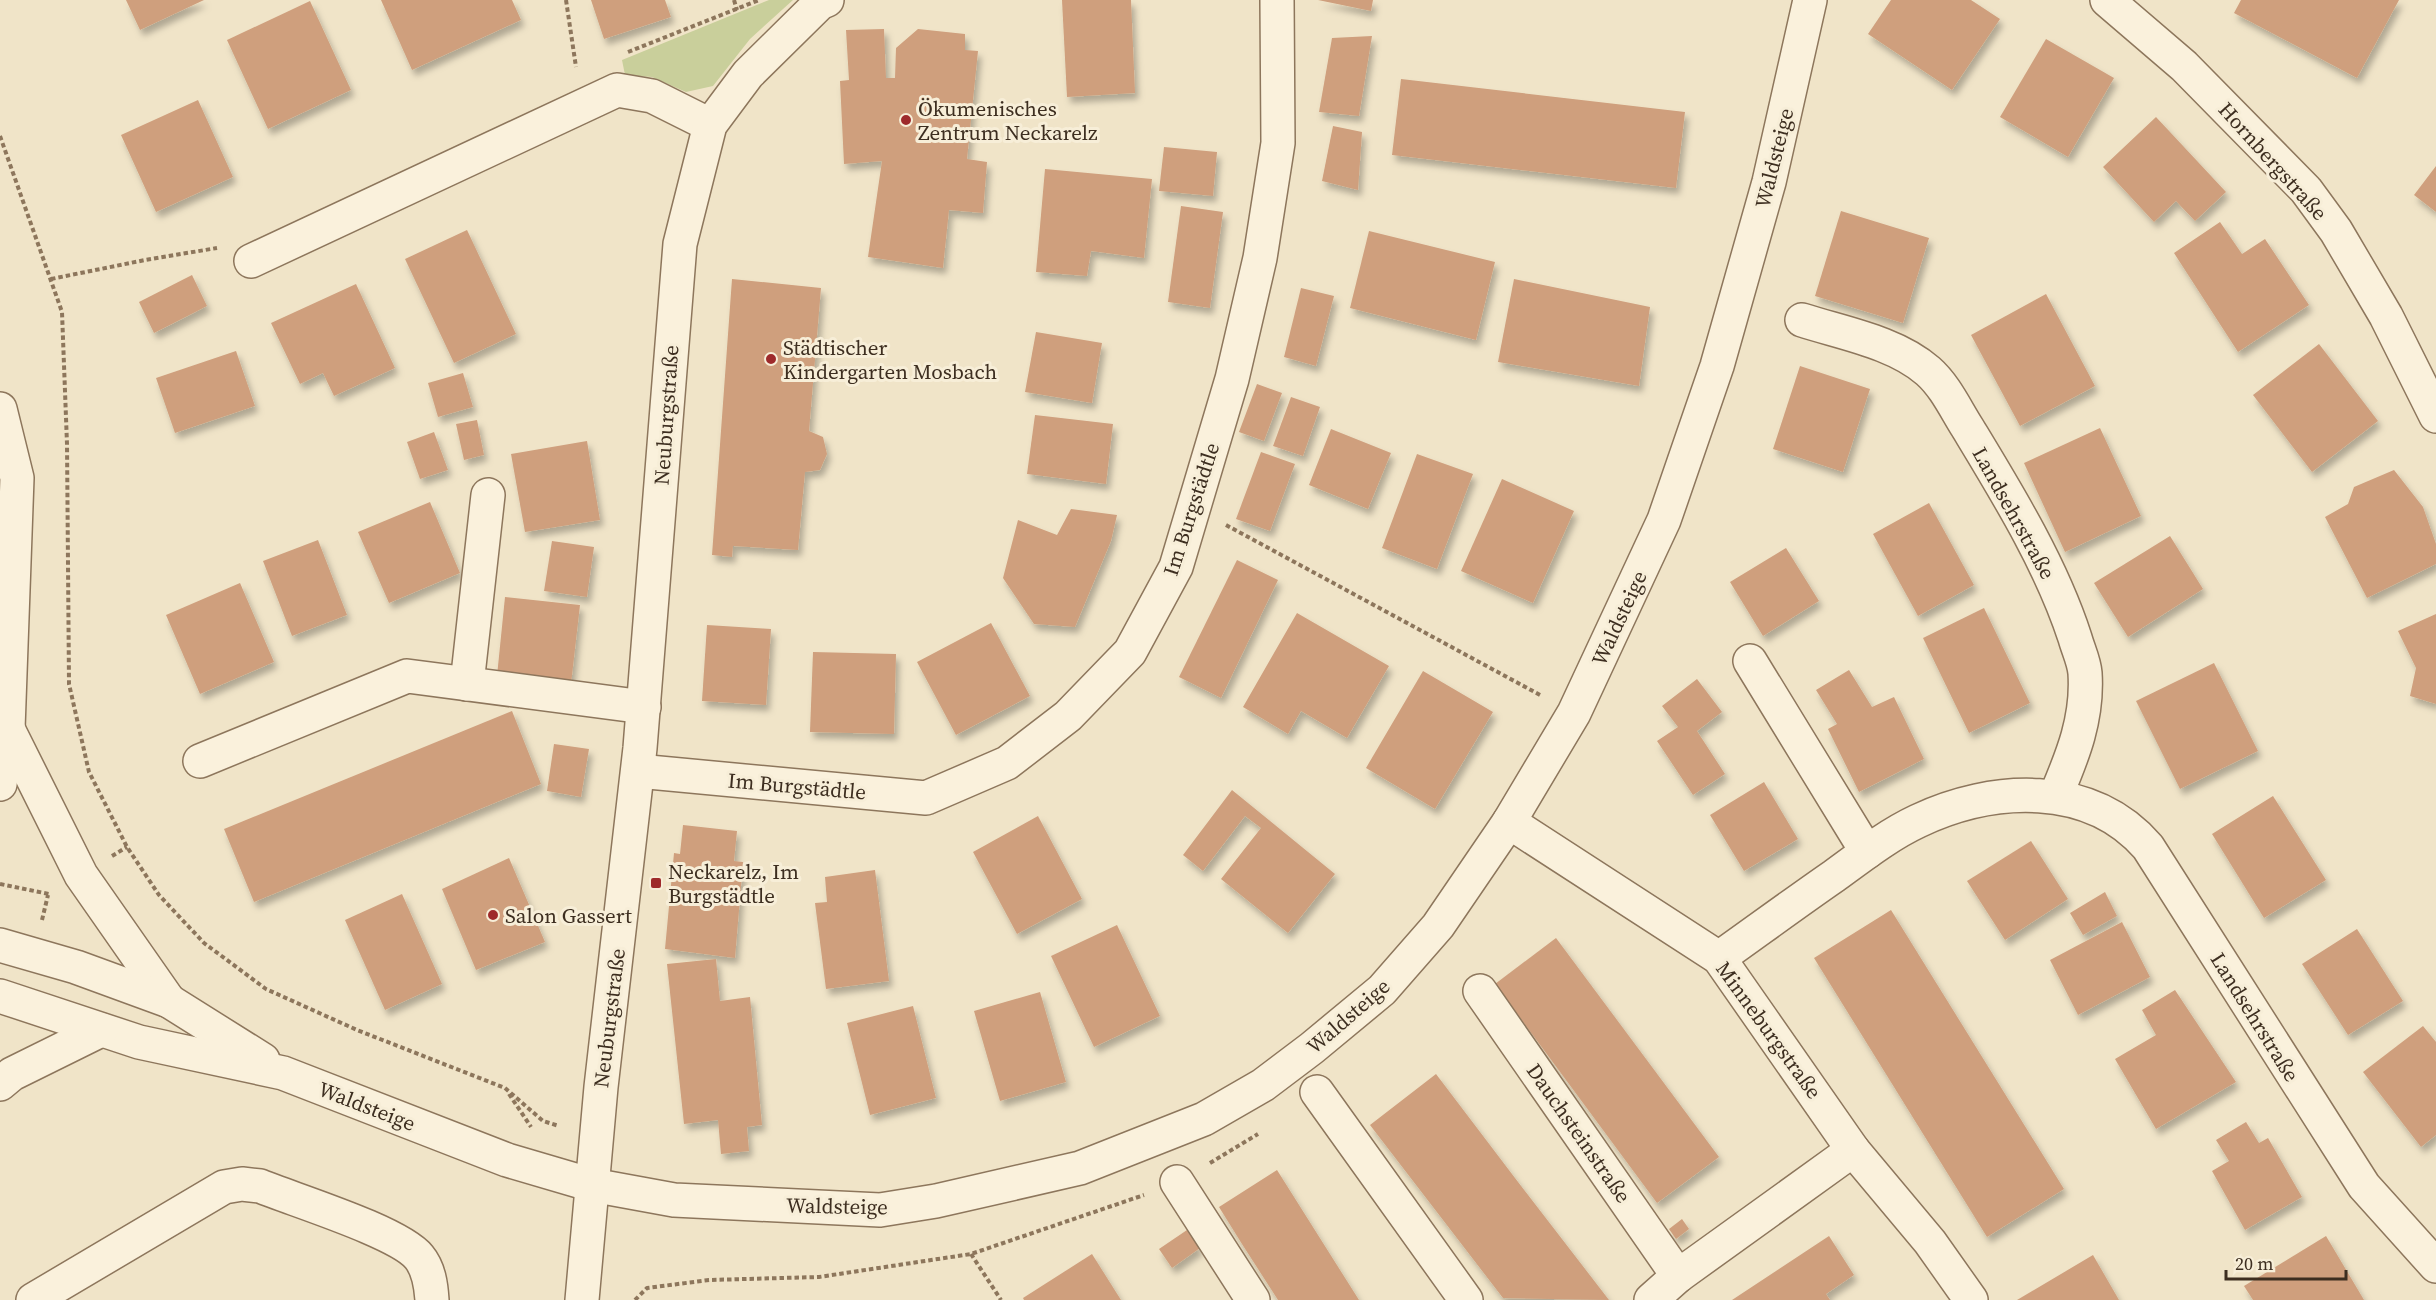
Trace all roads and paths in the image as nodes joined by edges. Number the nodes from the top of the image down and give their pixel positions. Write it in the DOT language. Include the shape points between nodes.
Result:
graph roads {
  1 [pos="566,0"];
  2 [pos="734,0"];
  3 [pos="759,0"];
  4 [pos="827,0"];
  5 [pos="1276,0"];
  6 [pos="1810,0"];
  7 [pos="2107,0"];
  8 [pos="737,10"];
  9 [pos="619,56"];
  10 [pos="591,102"];
  11 [pos="710,125"];
  12 [pos="0,136"];
  13 [pos="251,261"];
  14 [pos="51,279"];
  15 [pos="1802,320"];
  16 [pos="0,409"];
  17 [pos="2436,416"];
  18 [pos="488,495"];
  19 [pos="1194,508"];
  20 [pos="1750,662"];
  21 [pos="467,684"];
  22 [pos="644,707"];
  23 [pos="1574,713"];
  24 [pos="8,729"];
  25 [pos="200,761"];
  26 [pos="638,771"];
  27 [pos="0,784"];
  28 [pos="2056,795"];
  29 [pos="1509,822"];
  30 [pos="1867,852"];
  31 [pos="0,945"];
  32 [pos="1719,958"];
  33 [pos="1480,991"];
  34 [pos="0,996"];
  35 [pos="169,1002"];
  36 [pos="101,1030"];
  37 [pos="283,1073"];
  38 [pos="0,1084"];
  39 [pos="505,1088"];
  40 [pos="1317,1092"];
  41 [pos="1853,1150"];
  42 [pos="1177,1182"];
  43 [pos="592,1185"];
  44 [pos="971,1254"];
  45 [pos="2436,1266"];
  46 [pos="1678,1276"];
  47 [pos="33,1300"];
  48 [pos="432,1300"];
  49 [pos="582,1300"];
  50 [pos="1000,1300"];
  51 [pos="1253,1300"];
  52 [pos="1466,1300"];
  53 [pos="1651,1300"];
  54 [pos="1971,1300"];
  1 -- 10 [label="path" via="577,72"];
  2 -- 8 [label="path"];
  3 -- 8 [label="path"];
  4 -- 11 [label="street, Neuburgstraße" via="748,74"];
  5 -- 19 [label="street, Im Burgstädtle" via="1278,143 1260,258 1232,379"];
  6 -- 23 [label="street, Waldsteige" via="1769,182 1717,366 1664,520"];
  7 -- 17 [label="street, Hornbergstraße" via="2184,66 2306,190 2336,231 2386,316"];
  8 -- 9 [label="path"];
  10 -- 11 [label="street" via="617,90 651,96"];
  10 -- 13 [label="street"];
  11 -- 22 [label="street, Neuburgstraße" via="680,244"];
  12 -- 14 [label="path"];
  13 -- 14 [label="path" via="232,246"];
  14 -- 39 [label="path" via="62,312 69,684 89,772 127,847 159,895 204,943 266,989 357,1030"];
  15 -- 28 [label="street, Landsehrstraße" via="1880,345 1929,372 1991,466 2036,550 2067,612 2085,670 2085,707 2078,744"];
  16 -- 24 [label="street" via="17,478"];
  18 -- 21 [label="street"];
  19 -- 23 [label="path"];
  19 -- 26 [label="street, Im Burgstädtle" via="1176,567 1131,652 1068,716 1007,763 926,798"];
  20 -- 30 [label="street"];
  21 -- 22 [label="street"];
  21 -- 25 [label="street" via="407,676"];
  22 -- 26 [label="street, Neuburgstraße"];
  23 -- 29 [label="street, Waldsteige"];
  24 -- 27 [label="street"];
  24 -- 35 [label="street" via="81,875"];
  26 -- 43 [label="street, Neuburgstraße"];
  28 -- 30 [label="street, Landsehrstraße" via="1970,802 1917,822"];
  28 -- 45 [label="street, Landsehrstraße" via="2118,819 2148,847 2364,1186"];
  29 -- 32 [label="street, Minneburgstraße"];
  29 -- 43 [label="street, Waldsteige" via="1438,926 1382,990 1263,1085 1204,1119 1080,1168 880,1210 674,1200"];
  30 -- 32 [label="street, Landsehrstraße"];
  31 -- 35 [label="street, Waldsteige"];
  32 -- 41 [label="street, Minneburgstraße"];
  33 -- 46 [label="street, Dauchsteinstraße"];
  34 -- 36 [label="street, Waldsteige"];
  35 -- 37 [label="street, Waldsteige"];
  36 -- 37 [label="street, Waldsteige"];
  36 -- 38 [label="street" via="12,1074"];
  37 -- 43 [label="street, Waldsteige" via="507,1160"];
  40 -- 52 [label="street"];
  41 -- 46 [label="street"];
  41 -- 54 [label="street, Minneburgstraße" via="1930,1242"];
  42 -- 51 [label="street"];
  43 -- 49 [label="street, Neuburgstraße"];
  44 -- 50 [label="path"];
  46 -- 53 [label="street"];
  47 -- 48 [label="street" via="224,1187 242,1184 260,1186 403,1244 423,1262"];
}
